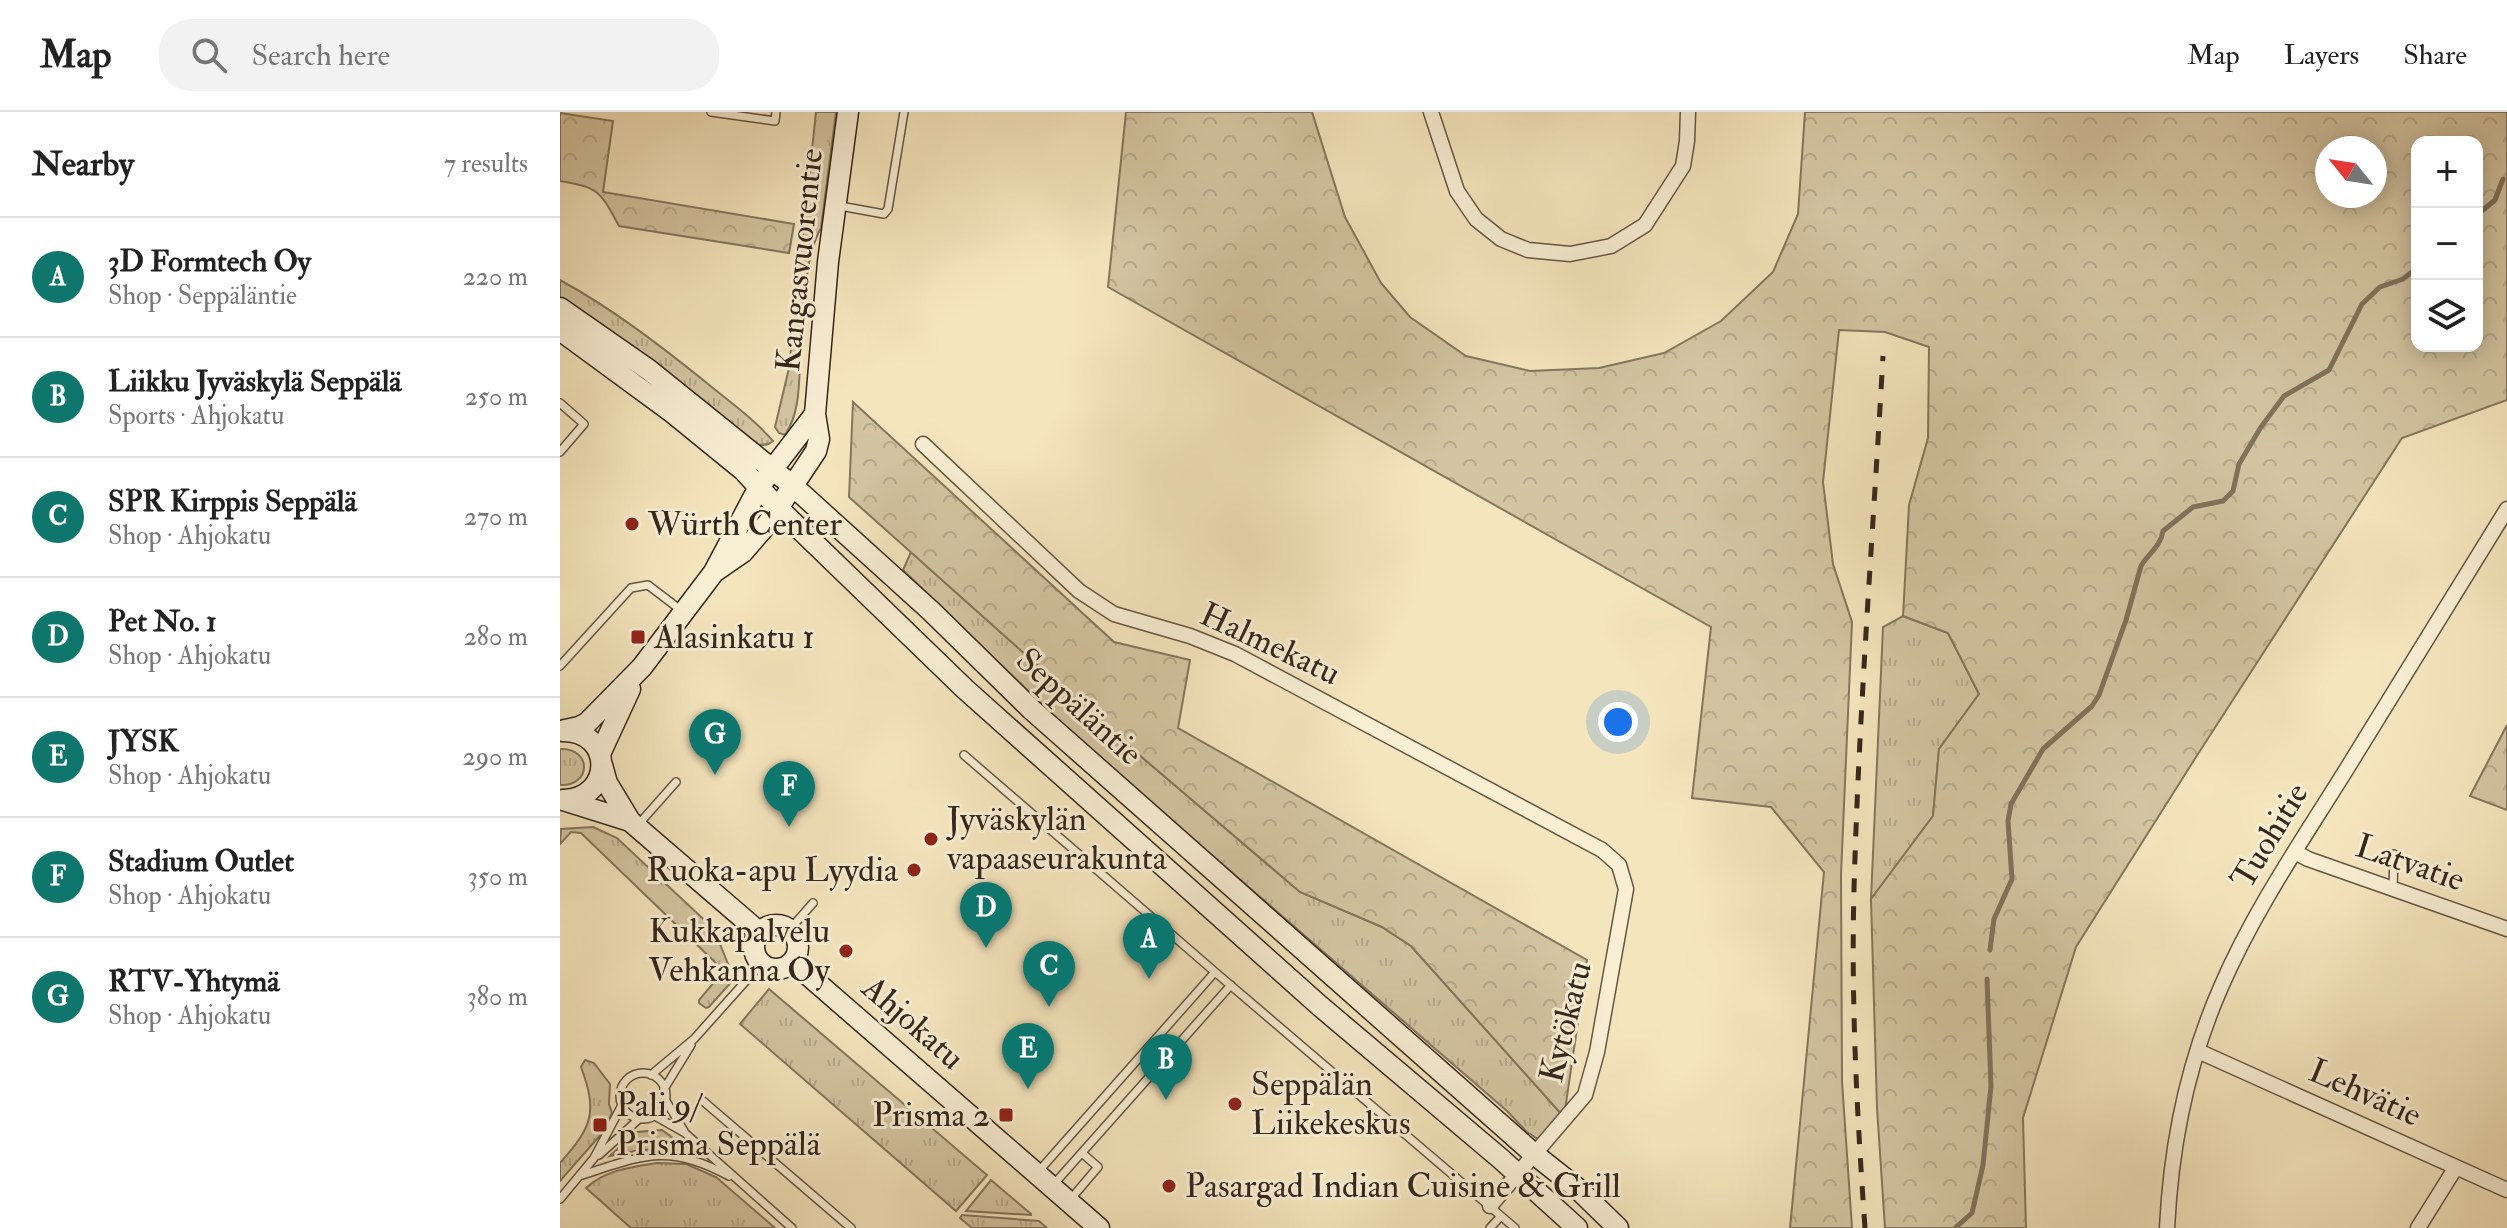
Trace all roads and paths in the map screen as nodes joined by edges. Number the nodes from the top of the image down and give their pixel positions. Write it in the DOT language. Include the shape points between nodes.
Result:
graph roads {
  1 [pos="711,112"];
  2 [pos="776,112"];
  3 [pos="848,112"];
  4 [pos="904,112"];
  5 [pos="1431,112"];
  6 [pos="1688,112"];
  7 [pos="835,206"];
  8 [pos="560,308"];
  9 [pos="560,330"];
  10 [pos="560,403"];
  11 [pos="815,414"];
  12 [pos="923,444"];
  13 [pos="560,452"];
  14 [pos="774,470"];
  15 [pos="793,486"];
  16 [pos="759,487"];
  17 [pos="778,508"];
  18 [pos="2507,509"];
  19 [pos="714,572"];
  20 [pos="683,613"];
  21 [pos="560,666"];
  22 [pos="642,667"];
  23 [pos="563,731"];
  24 [pos="964,755"];
  25 [pos="601,760"];
  26 [pos="676,782"];
  27 [pos="562,799"];
  28 [pos="634,824"];
  29 [pos="2295,852"];
  30 [pos="2394,854"];
  31 [pos="1619,865"];
  32 [pos="2393,889"];
  33 [pos="813,903"];
  34 [pos="791,928"];
  35 [pos="2507,929"];
  36 [pos="759,932"];
  37 [pos="793,962"];
  38 [pos="761,964"];
  39 [pos="1215,972"];
  40 [pos="1231,985"];
  41 [pos="694,1039"];
  42 [pos="2198,1051"];
  43 [pos="651,1075"];
  44 [pos="664,1089"];
  45 [pos="666,1101"];
  46 [pos="703,1101"];
  47 [pos="622,1105"];
  48 [pos="655,1116"];
  49 [pos="639,1119"];
  50 [pos="685,1133"];
  51 [pos="1082,1153"];
  52 [pos="1534,1154"];
  53 [pos="594,1158"];
  54 [pos="2456,1167"];
  55 [pos="1518,1175"];
  56 [pos="579,1176"];
  57 [pos="1044,1180"];
  58 [pos="742,1183"];
  59 [pos="2507,1190"];
  60 [pos="560,1199"];
  61 [pos="1068,1202"];
  62 [pos="1495,1211"];
  63 [pos="792,1228"];
  64 [pos="851,1228"];
  65 [pos="1099,1228"];
  66 [pos="1490,1228"];
  67 [pos="1515,1228"];
  68 [pos="1577,1228"];
  69 [pos="1618,1228"];
  70 [pos="2167,1228"];
  71 [pos="2418,1228"];
  1 -- 2 [label="lane" via="775,121"];
  3 -- 7 [label="main road, Kangasvuorentie"];
  4 -- 7 [label="lane" via="888,209 884,214"];
  5 -- 6 [label="street" via="1457,191 1476,219 1501,239 1528,250 1570,254 1611,246 1645,225 1683,166"];
  7 -- 11 [label="main road, Kangasvuorentie"];
  8 -- 14 [label="main road, Seppäläntie" via="649,370"];
  9 -- 16 [label="main road, Seppäläntie" via="673,413"];
  10 -- 13 [label="lane" via="584,424"];
  11 -- 14 [label="main road, Kangasvuorentie"];
  11 -- 15 [label="main road, Kangasvuorentie" via="816,451"];
  12 -- 31 [label="street, Halmekatu" via="1079,591 1114,614 1235,654 1602,850"];
  14 -- 15 [label="main road, Seppäläntie"];
  14 -- 16 [label="main road, Kangasvuorentie"];
  15 -- 17 [label="main road, Kangasvuorentie"];
  15 -- 52 [label="main road, Seppäläntie" via="1032,710"];
  16 -- 17 [label="main road, Seppäläntie"];
  16 -- 19 [label="main road, Kangasvuorentie"];
  17 -- 19 [label="main road, Kangasvuorentie" via="743,552"];
  17 -- 55 [label="main road, Seppäläntie" via="965,689"];
  18 -- 29 [label="street, Tuohitie"];
  19 -- 20 [label="main road"];
  20 -- 21 [label="lane" via="648,585 631,588"];
  20 -- 22 [label="main road"];
  22 -- 23 [label="main road" via="587,723"];
  22 -- 25 [label="main road"];
  23 -- 25 [label="main road" via="590,739"];
  24 -- 39 [label="lane"];
  25 -- 27 [label="main road" via="598,781 587,794"];
  25 -- 28 [label="main road" via="607,783"];
  26 -- 28 [label="lane"];
  27 -- 28 [label="main road"];
  28 -- 36 [label="main road"];
  29 -- 32 [label="street, Latvatie"];
  29 -- 42 [label="street, Tuohitie" via="2246,934"];
  30 -- 32 [label="lane"];
  31 -- 52 [label="street, Kytökatu" via="1626,889 1585,1095"];
  32 -- 35 [label="street, Latvatie"];
  33 -- 34 [label="lane"];
  34 -- 36 [label="main road" via="769,925"];
  34 -- 37 [label="main road" via="799,951"];
  36 -- 38 [label="main road" via="753,945"];
  37 -- 38 [label="main road" via="781,969"];
  37 -- 57 [label="main road, Ahjokatu"];
  38 -- 41 [label="lane"];
  39 -- 40 [label="lane"];
  39 -- 57 [label="lane"];
  40 -- 51 [label="lane"];
  40 -- 62 [label="lane"];
  41 -- 43 [label="lane"];
  41 -- 44 [label="lane"];
  42 -- 54 [label="street, Lehvätie"];
  42 -- 70 [label="street, Tuohitie" via="2177,1134"];
  43 -- 44 [label="lane"];
  43 -- 47 [label="lane" via="627,1080"];
  44 -- 45 [label="lane"];
  45 -- 48 [label="lane"];
  45 -- 50 [label="lane"];
  46 -- 64 [label="lane"];
  47 -- 49 [label="lane"];
  47 -- 53 [label="lane"];
  48 -- 49 [label="lane"];
  48 -- 50 [label="lane"];
  49 -- 53 [label="lane"];
  50 -- 58 [label="lane"];
  51 -- 57 [label="lane"];
  51 -- 61 [label="lane" via="1098,1167"];
  52 -- 55 [label="street, Kytökatu"];
  52 -- 69 [label="main road, Seppäläntie"];
  53 -- 56 [label="lane"];
  54 -- 59 [label="street, Lehvätie"];
  54 -- 71 [label="street"];
  55 -- 62 [label="street, Kytökatu"];
  55 -- 68 [label="main road, Seppäläntie"];
  56 -- 58 [label="lane" via="638,1156 679,1155"];
  56 -- 60 [label="lane"];
  57 -- 61 [label="main road, Ahjokatu"];
  58 -- 63 [label="lane"];
  61 -- 65 [label="main road, Ahjokatu"];
  62 -- 66 [label="lane"];
  62 -- 67 [label="lane"];
}
